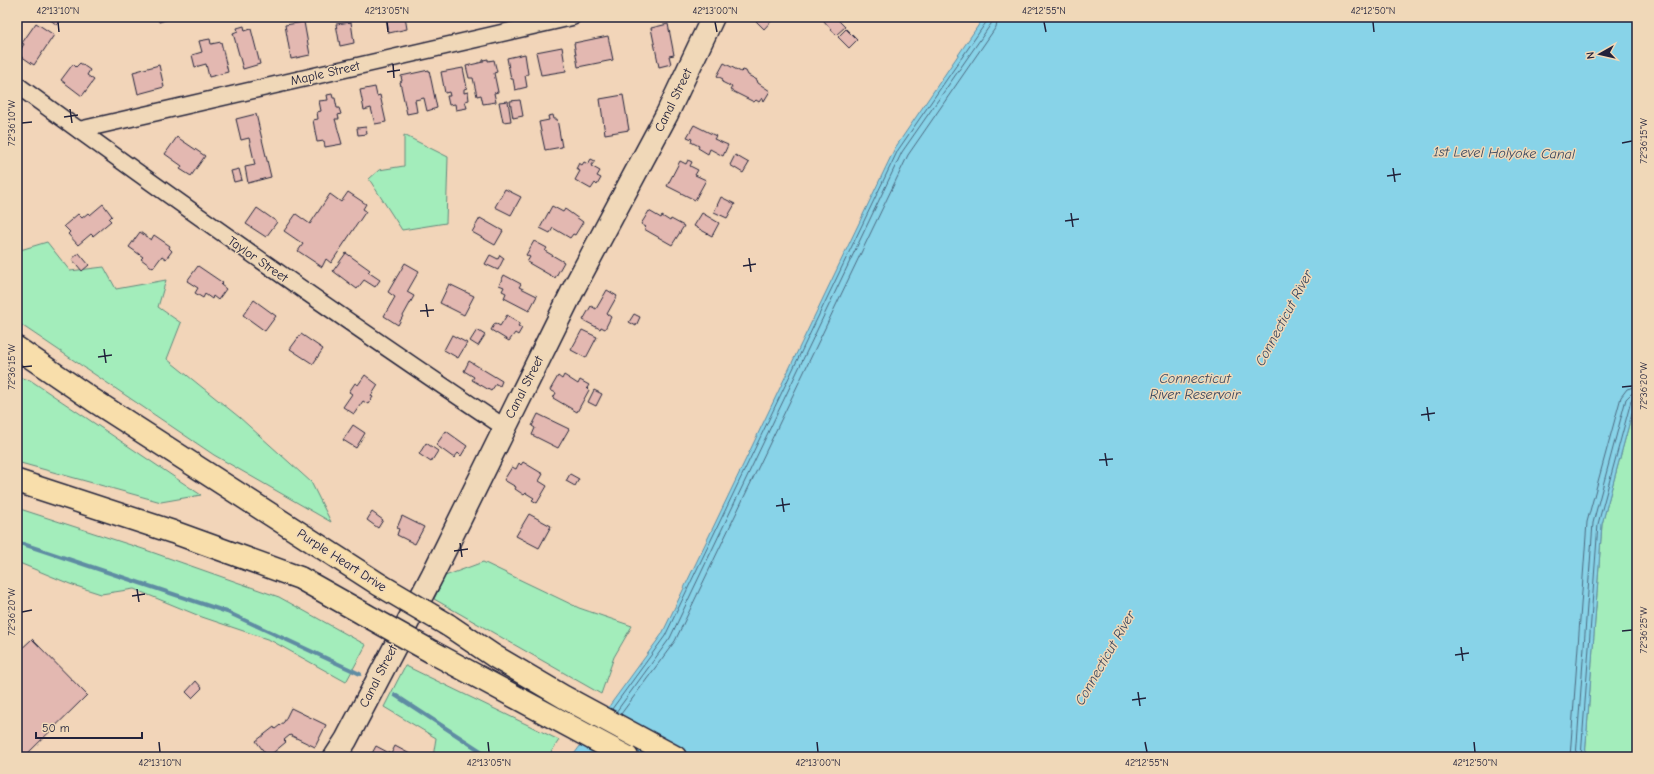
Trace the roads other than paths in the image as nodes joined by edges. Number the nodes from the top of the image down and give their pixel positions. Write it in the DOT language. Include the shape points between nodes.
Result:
graph roads {
  1 [pos="572,17"];
  2 [pos="713,17"];
  3 [pos="17,85"];
  4 [pos="79,130"];
  5 [pos="17,348"];
  6 [pos="504,427"];
  7 [pos="17,481"];
  8 [pos="335,757"];
  9 [pos="627,757"];
  10 [pos="675,757"];
  1 -- 4 [label="street, Maple Street"];
  2 -- 6 [label="street, Canal Street" via="667,114 575,286"];
  3 -- 4 [label="street, Taylor Street"];
  4 -- 6 [label="street, Taylor Street" via="290,282"];
  5 -- 10 [label="main road, Purple Heart Drive, bridge" via="106,409 494,656"];
  6 -- 8 [label="street, Canal Street" via="433,574"];
  7 -- 9 [label="main road, bridge" via="173,532 300,578"];
}
